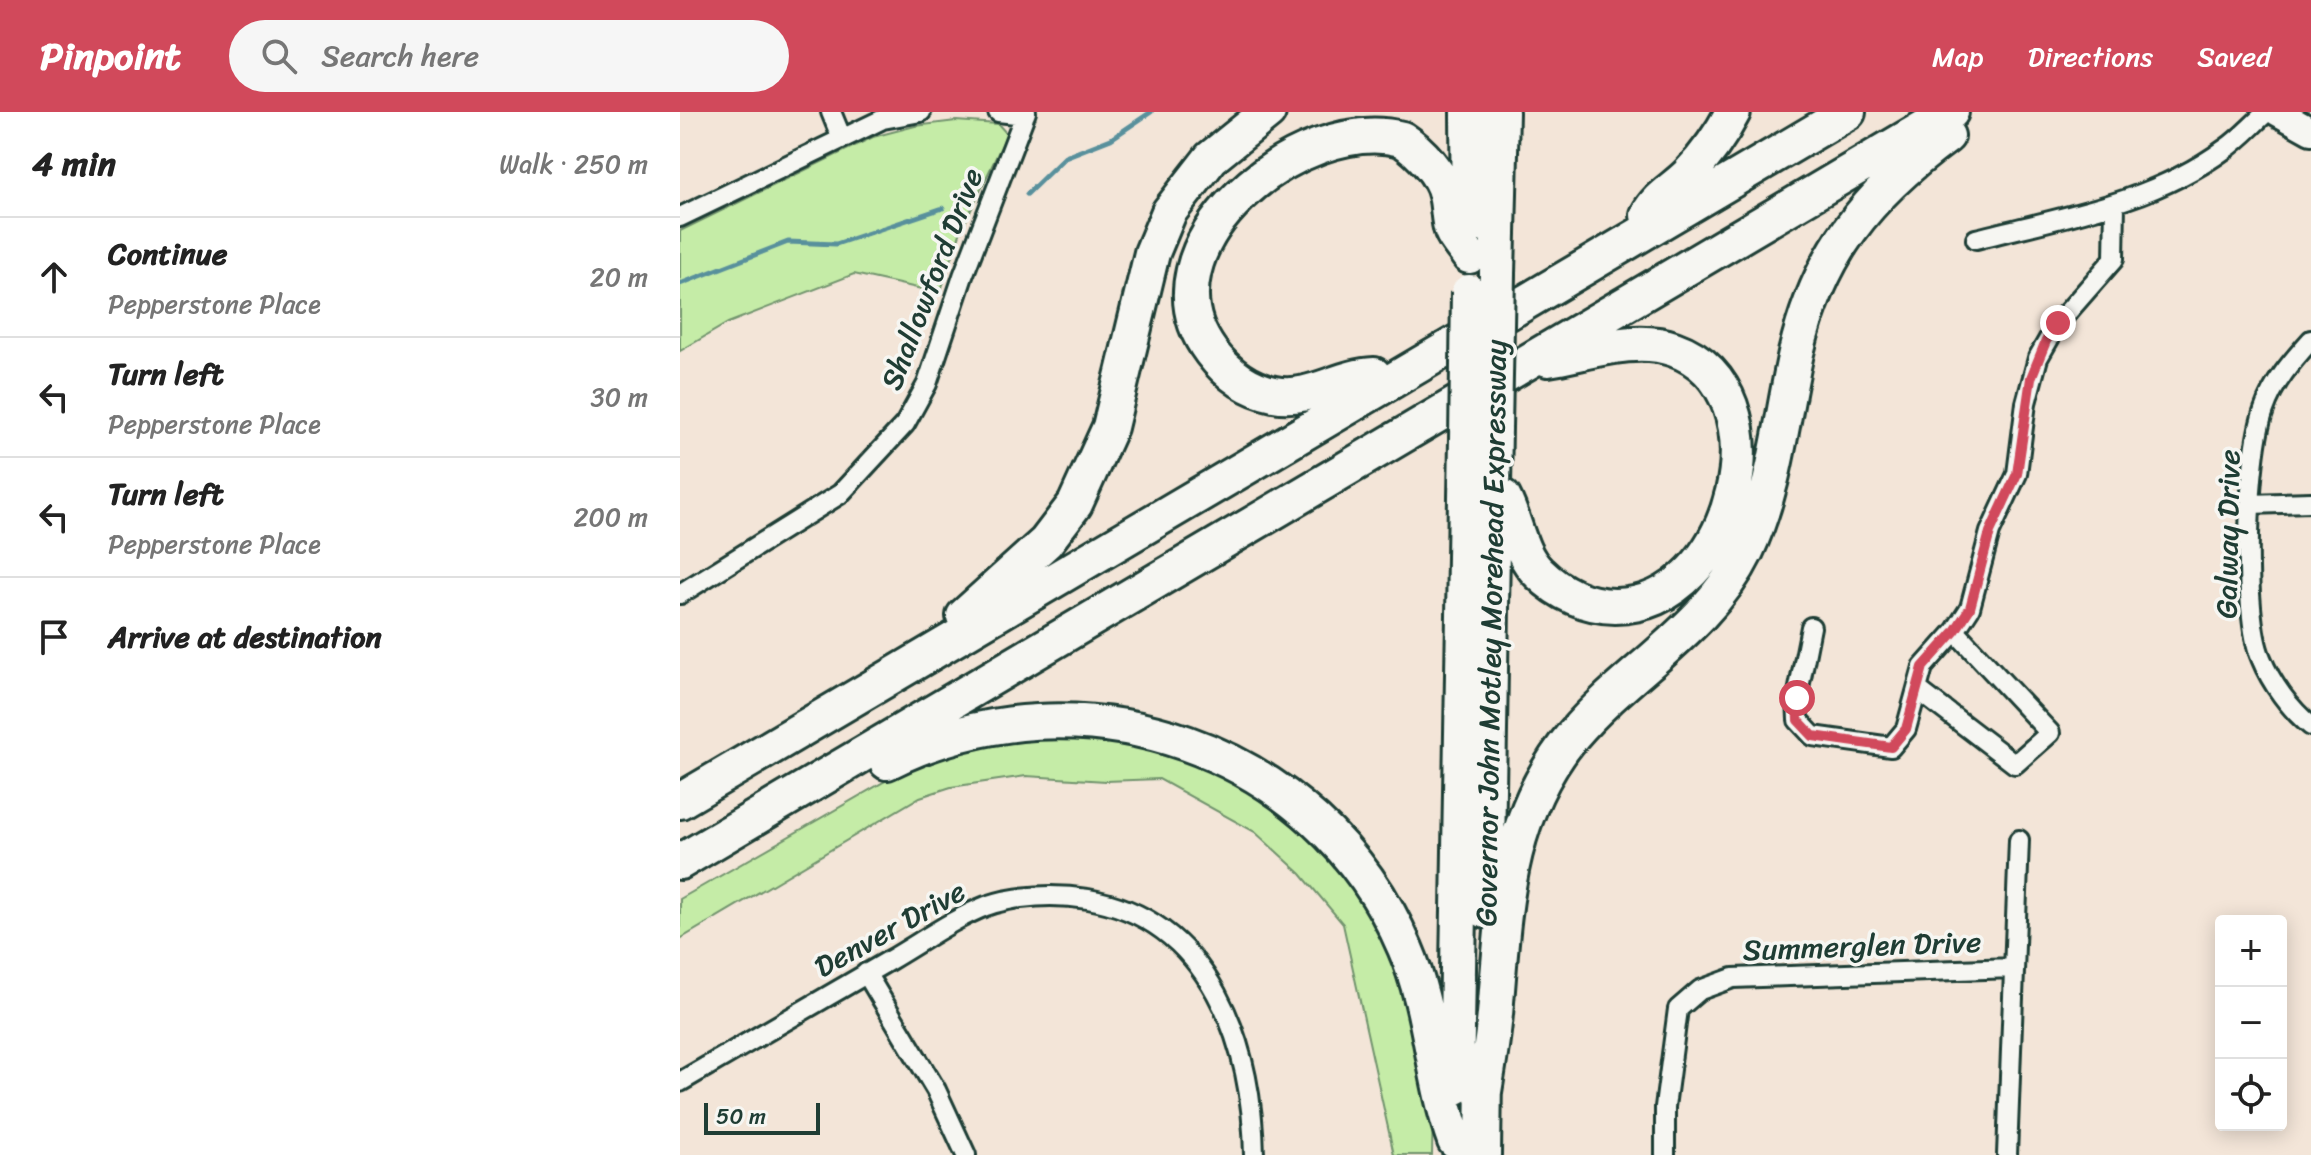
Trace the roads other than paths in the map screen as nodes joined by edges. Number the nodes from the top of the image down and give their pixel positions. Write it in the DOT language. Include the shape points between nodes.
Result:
graph roads {
  1 [pos="831,112"];
  2 [pos="921,112"];
  3 [pos="998,112"];
  4 [pos="1268,112"];
  5 [pos="1468,112"];
  6 [pos="1733,112"];
  7 [pos="1848,112"];
  8 [pos="1951,112"];
  9 [pos="1968,112"];
  10 [pos="2267,112"];
  11 [pos="2277,112"];
  12 [pos="1026,114"];
  13 [pos="1503,116"];
  14 [pos="2311,131"];
  15 [pos="842,139"];
  16 [pos="2115,204"];
  17 [pos="680,217"];
  18 [pos="1639,234"];
  19 [pos="1976,239"];
  20 [pos="1478,274"];
  21 [pos="2311,340"];
  22 [pos="1528,363"];
  23 [pos="1402,373"];
  24 [pos="1481,433"];
  25 [pos="1494,478"];
  26 [pos="2311,502"];
  27 [pos="2250,504"];
  28 [pos="680,594"];
  29 [pos="1811,627"];
  30 [pos="1955,631"];
  31 [pos="949,643"];
  32 [pos="1917,689"];
  33 [pos="2311,726"];
  34 [pos="680,801"];
  35 [pos="2019,840"];
  36 [pos="688,858"];
  37 [pos="2013,968"];
  38 [pos="866,973"];
  39 [pos="680,1082"];
  40 [pos="1483,1098"];
  41 [pos="1464,1150"];
  42 [pos="966,1155"];
  43 [pos="1254,1155"];
  44 [pos="1665,1155"];
  45 [pos="2007,1155"];
  1 -- 15 [label="street"];
  2 -- 15 [label="street" via="883,119"];
  3 -- 12 [label="street"];
  4 -- 31 [label="highway" via="1211,158 1169,212 1152,253 1110,427 1075,504 1046,542 967,611"];
  5 -- 20 [label="highway, Governor John Motley Morehead Expressway"];
  6 -- 18 [label="highway" via="1687,177 1653,203"];
  7 -- 18 [label="highway"];
  8 -- 22 [label="highway"];
  9 -- 40 [label="highway" via="1962,126 1878,193 1826,266 1796,353 1769,494 1725,586 1574,734 1540,785 1503,897"];
  10 -- 16 [label="street" via="2226,149 2170,183"];
  11 -- 14 [label="main road"];
  12 -- 28 [label="street, Shallowford Drive" via="927,384 905,424 840,494"];
  13 -- 20 [label="highway, Governor John Motley Morehead Expressway"];
  15 -- 17 [label="street"];
  16 -- 19 [label="street"];
  16 -- 30 [label="street" via="2114,259 2058,323 2038,358 2017,474 1990,532 1970,608"];
  18 -- 23 [label="highway"];
  20 -- 23 [label="highway" via="1452,231 1437,173 1402,139 1379,130 1341,127 1283,145 1215,214 1192,257 1189,297 1201,339 1242,384 1275,395 1312,394 1365,375"];
  20 -- 24 [label="highway, Governor John Motley Morehead Expressway, bridge"];
  21 -- 27 [label="street, Galway Drive" via="2287,368 2264,409 2253,450"];
  22 -- 25 [label="highway" via="1618,345 1675,349 1714,378 1735,417 1740,449 1736,479 1706,555 1685,580 1639,606 1600,606 1565,594 1537,572"];
  22 -- 36 [label="highway"];
  23 -- 31 [label="highway"];
  24 -- 25 [label="highway, Governor John Motley Morehead Expressway"];
  24 -- 41 [label="highway, Governor John Motley Morehead Expressway"];
  25 -- 40 [label="highway, Governor John Motley Morehead Expressway"];
  26 -- 27 [label="street"];
  27 -- 33 [label="street, Galway Drive" via="2252,621 2260,657 2297,715"];
  29 -- 32 [label="street" via="1797,709 1798,720 1813,736 1891,747 1906,729"];
  30 -- 32 [label="street" via="1923,667"];
  30 -- 32 [label="street" via="2050,733 2015,764"];
  31 -- 34 [label="highway"];
  35 -- 37 [label="street"];
  36 -- 41 [label="highway" via="775,826 907,752 1006,723 1080,720 1202,748 1243,768 1301,810 1371,887 1416,977 1442,1105"];
  37 -- 44 [label="street, Summerglen Drive" via="1733,978 1700,990 1678,1009 1668,1067"];
  37 -- 45 [label="street"];
  38 -- 39 [label="street, Denver Drive"];
  38 -- 42 [label="street" via="936,1090"];
  38 -- 43 [label="street, Denver Drive" via="986,906 1062,895 1105,902 1144,918 1181,943 1227,1010 1241,1049"];
  40 -- 41 [label="highway, Governor John Motley Morehead Expressway"];
}
